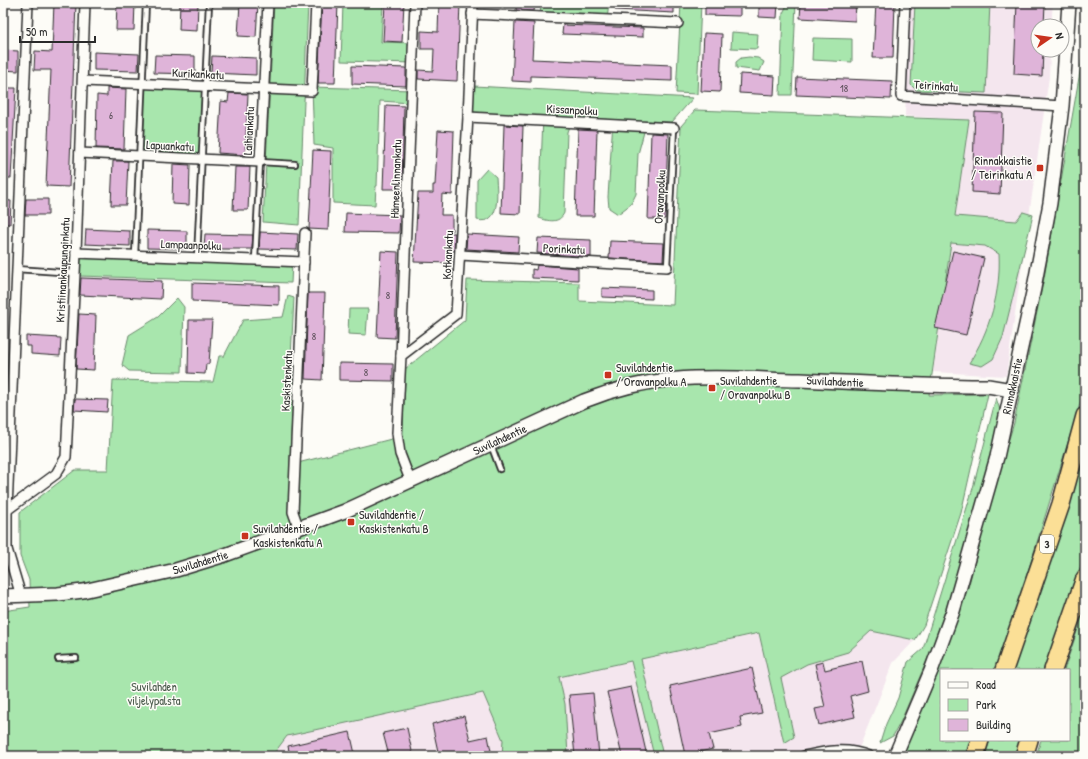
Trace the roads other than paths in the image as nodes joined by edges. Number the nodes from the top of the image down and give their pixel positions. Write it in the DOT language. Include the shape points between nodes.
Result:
graph roads {
  1 [pos="28,3"];
  2 [pos="85,3"];
  3 [pos="146,3"];
  4 [pos="209,3"];
  5 [pos="268,3"];
  6 [pos="316,3"];
  7 [pos="415,3"];
  8 [pos="473,3"];
  9 [pos="905,3"];
  10 [pos="1069,3"];
  11 [pos="472,14"];
  12 [pos="678,23"];
  13 [pos="84,81"];
  14 [pos="142,84"];
  15 [pos="204,86"];
  16 [pos="263,89"];
  17 [pos="1062,106"];
  18 [pos="468,117"];
  19 [pos="674,128"];
  20 [pos="80,153"];
  21 [pos="139,156"];
  22 [pos="202,159"];
  23 [pos="260,162"];
  24 [pos="295,164"];
  25 [pos="305,234"];
  26 [pos="76,253"];
  27 [pos="135,255"];
  28 [pos="460,255"];
  29 [pos="198,258"];
  30 [pos="255,260"];
  31 [pos="304,262"];
  32 [pos="667,267"];
  33 [pos="16,269"];
  34 [pos="75,273"];
  35 [pos="401,356"];
  36 [pos="1012,390"];
  37 [pos="1085,416"];
  38 [pos="491,444"];
  39 [pos="500,469"];
  40 [pos="410,480"];
  41 [pos="7,510"];
  42 [pos="5,520"];
  43 [pos="299,529"];
  44 [pos="1085,578"];
  45 [pos="3,596"];
  46 [pos="21,596"];
  47 [pos="76,658"];
  48 [pos="58,659"];
  49 [pos="1004,669"];
  50 [pos="1053,669"];
  51 [pos="980,741"];
  52 [pos="1029,741"];
  53 [pos="804,756"];
  54 [pos="869,756"];
  55 [pos="895,756"];
  56 [pos="975,756"];
  57 [pos="1024,756"];
  1 -- 33 [label="street"];
  2 -- 13 [label="street, Kristiinankaupunginkatu"];
  3 -- 14 [label="lane"];
  4 -- 15 [label="lane"];
  5 -- 16 [label="street, Laihiankatu"];
  6 -- 16 [label="street, Kurikankatu" via="312,91"];
  7 -- 35 [label="street, Hämeenlinnankatu"];
  8 -- 11 [label="street, Kotkankatu"];
  9 -- 17 [label="street, Teirinkatu" via="901,96"];
  10 -- 17 [label="street, Rinnakkaistie"];
  11 -- 12 [label="street"];
  11 -- 18 [label="street, Kotkankatu"];
  13 -- 14 [label="street, Kurikankatu"];
  13 -- 20 [label="street, Kristiinankaupunginkatu"];
  14 -- 15 [label="street, Kurikankatu"];
  14 -- 21 [label="lane"];
  15 -- 16 [label="street, Kurikankatu"];
  15 -- 22 [label="lane"];
  16 -- 23 [label="street, Laihiankatu"];
  17 -- 36 [label="street, Rinnakkaistie" via="1050,203"];
  18 -- 19 [label="street, Kissanpolku"];
  18 -- 28 [label="street, Kotkankatu"];
  19 -- 32 [label="lane, Oravanpolku"];
  20 -- 21 [label="street, Lapuankatu"];
  20 -- 26 [label="street, Kristiinankaupunginkatu"];
  21 -- 22 [label="street, Lapuankatu"];
  21 -- 27 [label="lane"];
  22 -- 23 [label="street, Lapuankatu"];
  22 -- 29 [label="lane"];
  23 -- 24 [label="lane"];
  23 -- 30 [label="lane, Laihiankatu"];
  25 -- 31 [label="street, Kaskistenkatu"];
  26 -- 27 [label="street, Lampaanpolku"];
  26 -- 34 [label="street, Kristiinankaupunginkatu"];
  27 -- 29 [label="street, Lampaanpolku"];
  28 -- 32 [label="street, Porinkatu"];
  28 -- 35 [label="street, Kotkankatu" via="456,314"];
  29 -- 30 [label="street, Lampaanpolku"];
  30 -- 31 [label="street, Lampaanpolku"];
  31 -- 43 [label="street, Kaskistenkatu" via="293,512"];
  33 -- 34 [label="lane"];
  33 -- 41 [label="street"];
  34 -- 41 [label="street, Kristiinankaupunginkatu" via="66,457 56,474"];
  35 -- 40 [label="street" via="397,433 400,454"];
  36 -- 38 [label="street, Suvilahdentie" via="988,386 710,376 669,378 610,390"];
  36 -- 55 [label="street, Rinnakkaistie" via="985,501 953,611"];
  37 -- 49 [label="highway, 3" via="1061,504"];
  38 -- 39 [label="lane"];
  38 -- 40 [label="street, Suvilahdentie"];
  40 -- 43 [label="street, Suvilahdentie" via="345,511"];
  41 -- 42 [label="street"];
  42 -- 46 [label="street" via="8,549"];
  43 -- 46 [label="street, Suvilahdentie" via="176,570 84,591"];
  44 -- 50 [label="highway"];
  45 -- 46 [label="street, Suvilahdentie"];
  47 -- 48 [label="lane"];
  51 -- 56 [label="highway"];
  52 -- 57 [label="highway"];
  53 -- 54 [label="street" via="835,750 854,751"];
}
